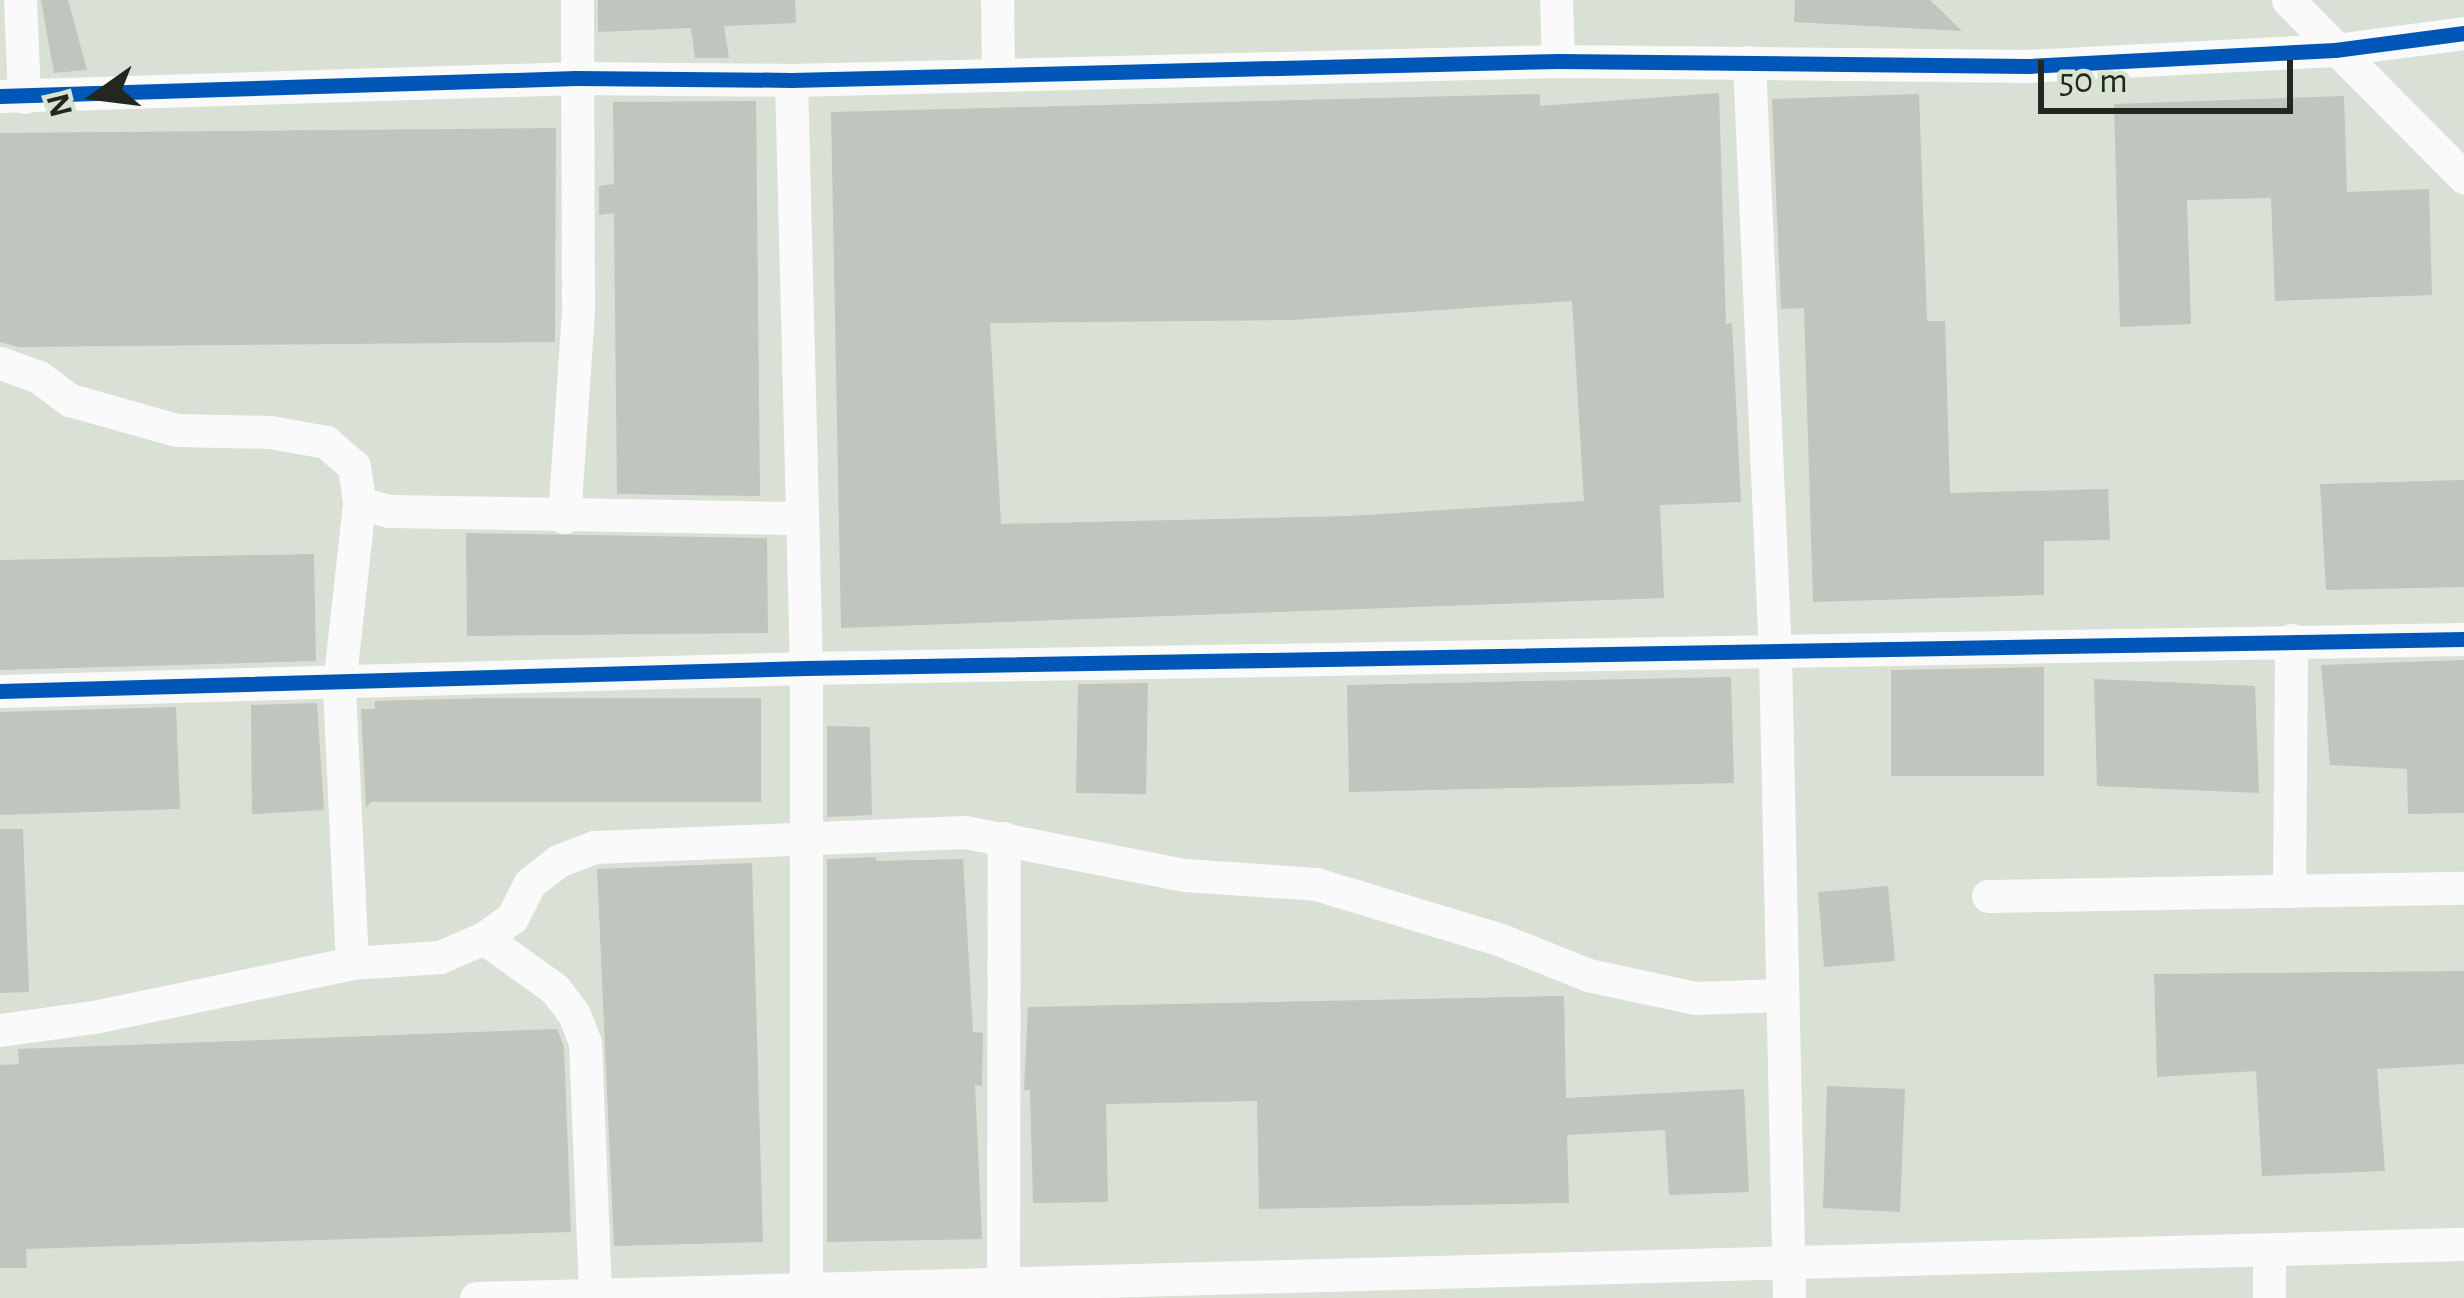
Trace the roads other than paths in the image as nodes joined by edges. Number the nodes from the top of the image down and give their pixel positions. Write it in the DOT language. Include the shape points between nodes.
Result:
graph roads {
  1 [pos="20,0"];
  2 [pos="578,0"];
  3 [pos="997,0"];
  4 [pos="1556,0"];
  5 [pos="2288,0"];
  6 [pos="2464,33"];
  7 [pos="2336,50"];
  8 [pos="1558,61"];
  9 [pos="1750,62"];
  10 [pos="998,75"];
  11 [pos="576,78"];
  12 [pos="791,80"];
  13 [pos="12,96"];
  14 [pos="2464,177"];
  15 [pos="0,363"];
  16 [pos="359,503"];
  17 [pos="564,517"];
  18 [pos="802,518"];
  19 [pos="2464,638"];
  20 [pos="2291,640"];
  21 [pos="1775,655"];
  22 [pos="806,668"];
  23 [pos="339,685"];
  24 [pos="0,692"];
  25 [pos="806,838"];
  26 [pos="1004,838"];
  27 [pos="2464,888"];
  28 [pos="2288,891"];
  29 [pos="1988,896"];
  30 [pos="484,938"];
  31 [pos="352,963"];
  32 [pos="1782,994"];
  33 [pos="0,1030"];
  34 [pos="2464,1244"];
  35 [pos="2269,1251"];
  36 [pos="1789,1282"];
  37 [pos="1003,1286"];
  38 [pos="806,1292"];
  39 [pos="595,1296"];
  40 [pos="476,1298"];
  41 [pos="2269,1298"];
  1 -- 13 [label="street"];
  2 -- 11 [label="street"];
  3 -- 10 [label="street"];
  4 -- 8 [label="street"];
  5 -- 7 [label="street"];
  6 -- 7 [label="street"];
  7 -- 9 [label="street" via="2028,66"];
  7 -- 14 [label="street"];
  8 -- 9 [label="street"];
  8 -- 10 [label="street"];
  9 -- 21 [label="street"];
  10 -- 12 [label="street"];
  11 -- 12 [label="street"];
  11 -- 13 [label="street"];
  11 -- 17 [label="street" via="578,309"];
  12 -- 18 [label="street"];
  15 -- 16 [label="street" via="70,400 177,430 326,442 354,466"];
  16 -- 17 [label="street" via="389,512"];
  16 -- 23 [label="street"];
  17 -- 18 [label="street"];
  18 -- 22 [label="street"];
  19 -- 20 [label="street"];
  20 -- 21 [label="street"];
  20 -- 28 [label="street"];
  21 -- 22 [label="street"];
  21 -- 32 [label="street"];
  22 -- 23 [label="street"];
  22 -- 25 [label="street"];
  23 -- 24 [label="street"];
  23 -- 31 [label="street"];
  25 -- 26 [label="street"];
  25 -- 30 [label="street" via="593,847 530,883 512,918"];
  25 -- 38 [label="street"];
  26 -- 32 [label="street" via="1184,875 1316,884 1588,975 1695,998"];
  26 -- 37 [label="street"];
  27 -- 28 [label="street"];
  28 -- 29 [label="street"];
  30 -- 31 [label="street" via="440,957"];
  30 -- 39 [label="street" via="555,989 584,1043"];
  31 -- 33 [label="street"];
  32 -- 36 [label="street"];
  34 -- 35 [label="street"];
  35 -- 36 [label="street"];
  35 -- 41 [label="street"];
  36 -- 37 [label="street"];
  37 -- 38 [label="street"];
  38 -- 39 [label="street"];
  39 -- 40 [label="street"];
}
